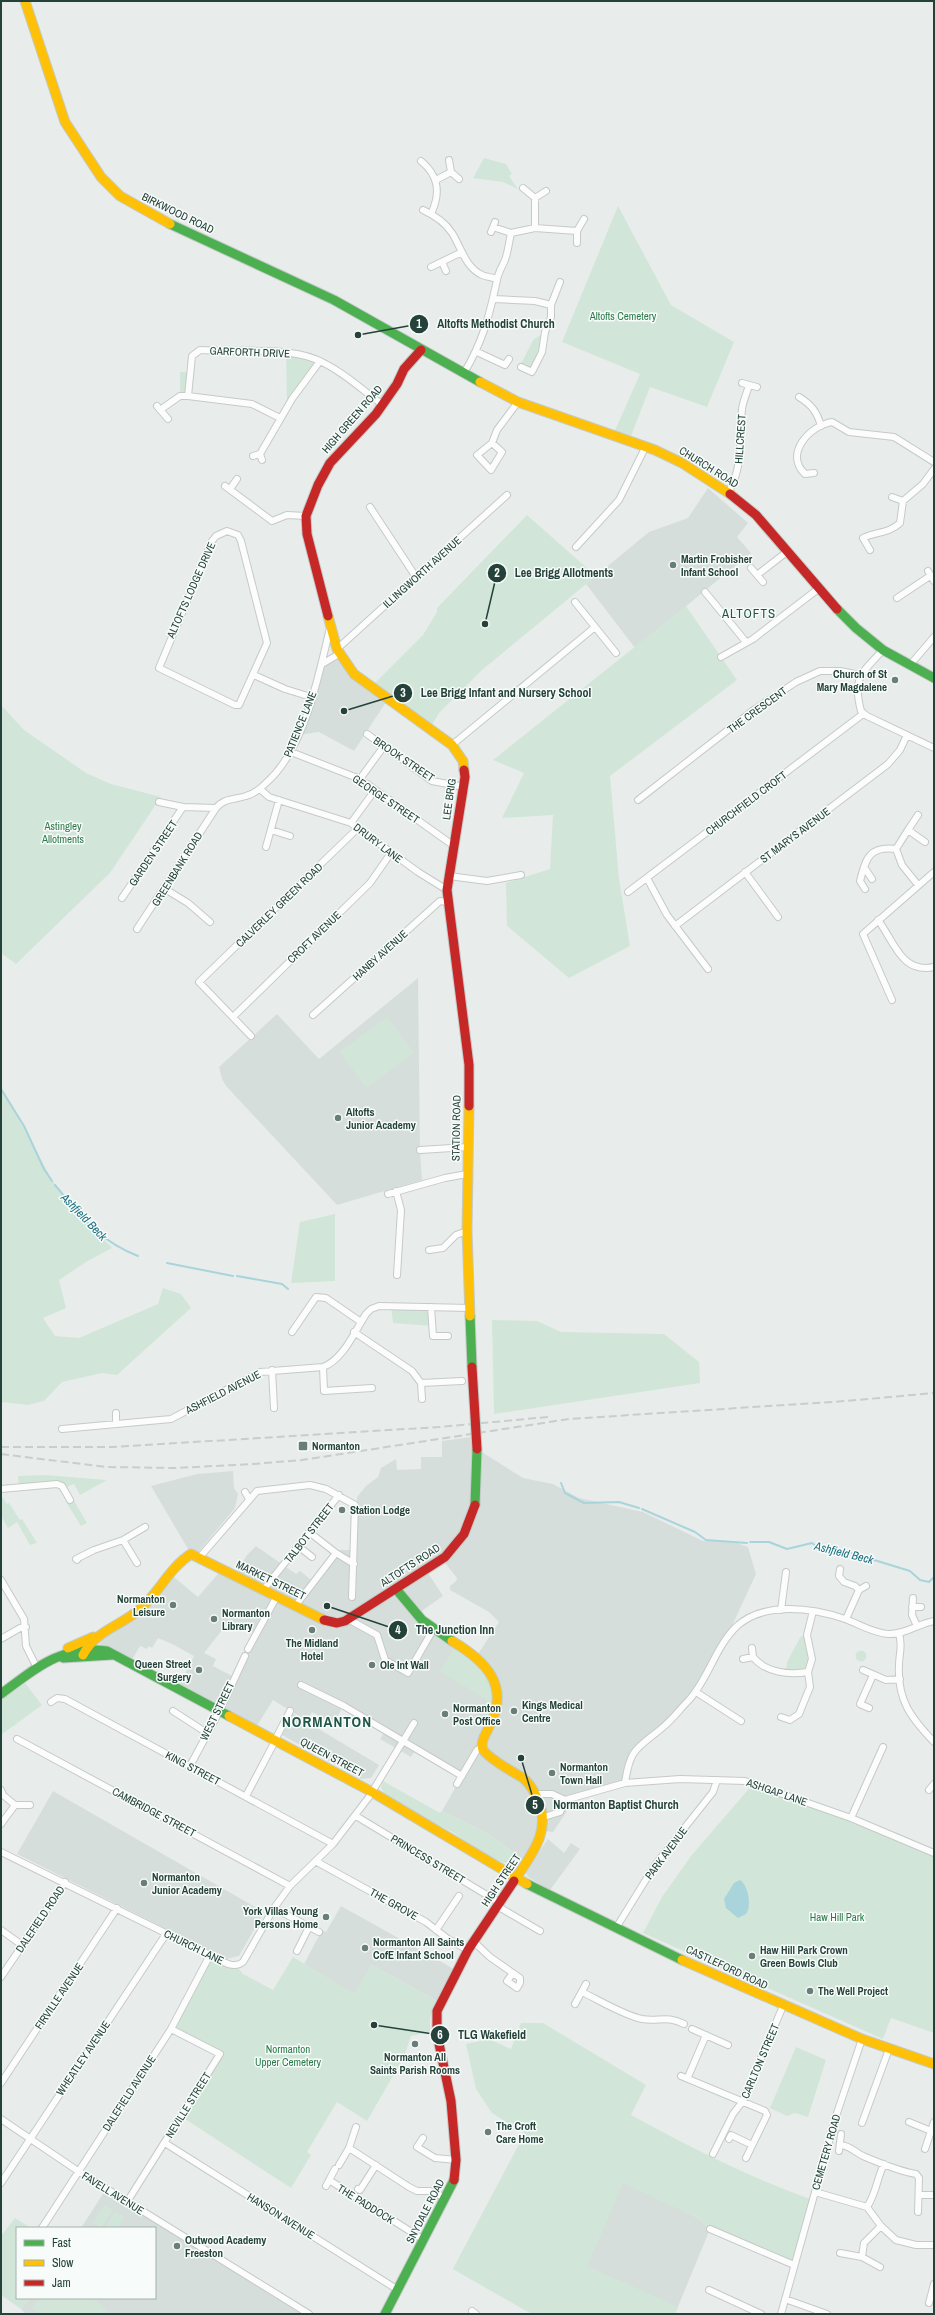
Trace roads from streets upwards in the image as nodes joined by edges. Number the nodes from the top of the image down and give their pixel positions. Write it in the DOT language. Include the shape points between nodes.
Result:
graph roads {
  1 [pos="25,1"];
  2 [pos="449,160"];
  3 [pos="421,161"];
  4 [pos="450,172"];
  5 [pos="459,179"];
  6 [pos="436,180"];
  7 [pos="523,188"];
  8 [pos="546,192"];
  9 [pos="535,198"];
  10 [pos="423,210"];
  11 [pos="432,214"];
  12 [pos="584,219"];
  13 [pos="493,227"];
  14 [pos="535,228"];
  15 [pos="576,231"];
  16 [pos="511,233"];
  17 [pos="577,244"];
  18 [pos="462,252"];
  19 [pos="442,262"];
  20 [pos="432,267"];
  21 [pos="446,271"];
  22 [pos="497,279"];
  23 [pos="560,282"];
  24 [pos="494,300"];
  25 [pos="551,305"];
  26 [pos="421,350"];
  27 [pos="477,352"];
  28 [pos="509,359"];
  29 [pos="320,361"];
  30 [pos="521,367"];
  31 [pos="464,373"];
  32 [pos="742,383"];
  33 [pos="749,385"];
  34 [pos="757,387"];
  35 [pos="188,396"];
  36 [pos="799,397"];
  37 [pos="518,402"];
  38 [pos="383,405"];
  39 [pos="280,418"];
  40 [pos="168,419"];
  41 [pos="821,426"];
  42 [pos="492,443"];
  43 [pos="646,446"];
  44 [pos="258,457"];
  45 [pos="934,462"];
  46 [pos="934,468"];
  47 [pos="814,473"];
  48 [pos="237,479"];
  49 [pos="728,493"];
  50 [pos="507,494"];
  51 [pos="892,497"];
  52 [pos="903,501"];
  53 [pos="371,511"];
  54 [pos="306,516"];
  55 [pos="576,547"];
  56 [pos="870,550"];
  57 [pos="788,551"];
  58 [pos="751,568"];
  59 [pos="757,575"];
  60 [pos="931,576"];
  61 [pos="416,577"];
  62 [pos="763,582"];
  63 [pos="818,589"];
  64 [pos="705,592"];
  65 [pos="897,598"];
  66 [pos="575,602"];
  67 [pos="331,626"];
  68 [pos="595,627"];
  69 [pos="934,637"];
  70 [pos="746,642"];
  71 [pos="883,650"];
  72 [pos="338,652"];
  73 [pos="616,653"];
  74 [pos="722,657"];
  75 [pos="322,664"];
  76 [pos="910,665"];
  77 [pos="254,675"];
  78 [pos="860,675"];
  79 [pos="934,678"];
  80 [pos="311,697"];
  81 [pos="863,714"];
  82 [pos="367,734"];
  83 [pos="906,736"];
  84 [pos="452,745"];
  85 [pos="384,746"];
  86 [pos="934,748"];
  87 [pos="291,752"];
  88 [pos="360,779"];
  89 [pos="464,787"];
  90 [pos="260,789"];
  91 [pos="375,790"];
  92 [pos="279,800"];
  93 [pos="638,800"];
  94 [pos="159,802"];
  95 [pos="183,807"];
  96 [pos="216,808"];
  97 [pos="918,815"];
  98 [pos="351,823"];
  99 [pos="358,828"];
  100 [pos="271,830"];
  101 [pos="908,830"];
  102 [pos="290,836"];
  103 [pos="925,842"];
  104 [pos="454,846"];
  105 [pos="266,847"];
  106 [pos="896,849"];
  107 [pos="391,853"];
  108 [pos="864,867"];
  109 [pos="745,872"];
  110 [pos="934,872"];
  111 [pos="521,875"];
  112 [pos="449,876"];
  113 [pos="647,878"];
  114 [pos="872,879"];
  115 [pos="918,885"];
  116 [pos="165,889"];
  117 [pos="865,889"];
  118 [pos="447,890"];
  119 [pos="628,892"];
  120 [pos="122,898"];
  121 [pos="449,902"];
  122 [pos="778,917"];
  123 [pos="878,920"];
  124 [pos="210,922"];
  125 [pos="675,926"];
  126 [pos="137,929"];
  127 [pos="934,967"];
  128 [pos="708,969"];
  129 [pos="892,1000"];
  130 [pos="313,1015"];
  131 [pos="233,1017"];
  132 [pos="251,1036"];
  133 [pos="468,1147"];
  134 [pos="420,1150"];
  135 [pos="467,1174"];
  136 [pos="396,1191"];
  137 [pos="388,1194"];
  138 [pos="467,1231"];
  139 [pos="429,1250"];
  140 [pos="397,1275"];
  141 [pos="431,1307"];
  142 [pos="470,1308"];
  143 [pos="361,1322"];
  144 [pos="292,1332"];
  145 [pos="354,1332"];
  146 [pos="448,1336"];
  147 [pos="323,1367"];
  148 [pos="472,1367"];
  149 [pos="272,1370"];
  150 [pos="462,1381"];
  151 [pos="421,1383"];
  152 [pos="372,1388"];
  153 [pos="422,1399"];
  154 [pos="274,1408"];
  155 [pos="116,1413"];
  156 [pos="116,1424"];
  157 [pos="62,1429"];
  158 [pos="1,1489"];
  159 [pos="245,1492"];
  160 [pos="338,1495"];
  161 [pos="249,1499"];
  162 [pos="70,1500"];
  163 [pos="145,1526"];
  164 [pos="309,1532"];
  165 [pos="123,1540"];
  166 [pos="298,1546"];
  167 [pos="336,1553"];
  168 [pos="195,1556"];
  169 [pos="312,1557"];
  170 [pos="77,1560"];
  171 [pos="137,1563"];
  172 [pos="354,1564"];
  173 [pos="840,1569"];
  174 [pos="786,1572"];
  175 [pos="1,1580"];
  176 [pos="866,1586"];
  177 [pos="264,1589"];
  178 [pos="396,1589"];
  179 [pos="859,1590"];
  180 [pos="277,1596"];
  181 [pos="352,1597"];
  182 [pos="913,1598"];
  183 [pos="296,1605"];
  184 [pos="912,1607"];
  185 [pos="921,1607"];
  186 [pos="781,1610"];
  187 [pos="813,1611"];
  188 [pos="846,1619"];
  189 [pos="934,1620"];
  190 [pos="345,1621"];
  191 [pos="917,1626"];
  192 [pos="26,1627"];
  193 [pos="434,1630"];
  194 [pos="899,1634"];
  195 [pos="98,1636"];
  196 [pos="1,1639"];
  197 [pos="752,1648"];
  198 [pos="248,1649"];
  199 [pos="64,1652"];
  200 [pos="88,1652"];
  201 [pos="109,1653"];
  202 [pos="245,1656"];
  203 [pos="753,1657"];
  204 [pos="53,1658"];
  205 [pos="744,1659"];
  206 [pos="37,1668"];
  207 [pos="863,1670"];
  208 [pos="808,1672"];
  209 [pos="873,1675"];
  210 [pos="900,1679"];
  211 [pos="301,1685"];
  212 [pos="696,1692"];
  213 [pos="1,1694"];
  214 [pos="51,1702"];
  215 [pos="869,1708"];
  216 [pos="220,1710"];
  217 [pos="173,1711"];
  218 [pos="290,1712"];
  219 [pos="781,1717"];
  220 [pos="790,1720"];
  221 [pos="741,1722"];
  222 [pos="414,1723"];
  223 [pos="791,1728"];
  224 [pos="207,1732"];
  225 [pos="17,1739"];
  226 [pos="403,1741"];
  227 [pos="274,1742"];
  228 [pos="934,1742"];
  229 [pos="482,1747"];
  230 [pos="883,1747"];
  231 [pos="190,1766"];
  232 [pos="462,1776"];
  233 [pos="717,1780"];
  234 [pos="624,1783"];
  235 [pos="457,1784"];
  236 [pos="934,1784"];
  237 [pos="1,1790"];
  238 [pos="929,1790"];
  239 [pos="370,1794"];
  240 [pos="536,1794"];
  241 [pos="246,1796"];
  242 [pos="565,1800"];
  243 [pos="15,1805"];
  244 [pos="30,1805"];
  245 [pos="356,1816"];
  246 [pos="544,1817"];
  247 [pos="851,1818"];
  248 [pos="2,1821"];
  249 [pos="333,1844"];
  250 [pos="934,1844"];
  251 [pos="1,1852"];
  252 [pos="933,1852"];
  253 [pos="316,1862"];
  254 [pos="515,1878"];
  255 [pos="65,1882"];
  256 [pos="290,1886"];
  257 [pos="459,1896"];
  258 [pos="499,1904"];
  259 [pos="117,1908"];
  260 [pos="274,1908"];
  261 [pos="309,1927"];
  262 [pos="616,1928"];
  263 [pos="1,1930"];
  264 [pos="436,1930"];
  265 [pos="540,1931"];
  266 [pos="319,1932"];
  267 [pos="166,1934"];
  268 [pos="474,1942"];
  269 [pos="22,1945"];
  270 [pos="468,1950"];
  271 [pos="297,1951"];
  272 [pos="210,1955"];
  273 [pos="513,1973"];
  274 [pos="1,1977"];
  275 [pos="586,1984"];
  276 [pos="582,1992"];
  277 [pos="575,2004"];
  278 [pos="783,2006"];
  279 [pos="684,2024"];
  280 [pos="171,2029"];
  281 [pos="692,2029"];
  282 [pos="706,2035"];
  283 [pos="862,2040"];
  284 [pos="438,2041"];
  285 [pos="728,2044"];
  286 [pos="889,2049"];
  287 [pos="934,2064"];
  288 [pos="1,2083"];
  289 [pos="743,2102"];
  290 [pos="1,2119"];
  291 [pos="909,2122"];
  292 [pos="934,2122"];
  293 [pos="862,2123"];
  294 [pos="356,2127"];
  295 [pos="931,2130"];
  296 [pos="841,2134"];
  297 [pos="423,2138"];
  298 [pos="31,2139"];
  299 [pos="729,2139"];
  300 [pos="165,2143"];
  301 [pos="752,2145"];
  302 [pos="349,2148"];
  303 [pos="925,2149"];
  304 [pos="714,2154"];
  305 [pos="746,2158"];
  306 [pos="456,2160"];
  307 [pos="884,2164"];
  308 [pos="376,2166"];
  309 [pos="78,2171"];
  310 [pos="1,2183"];
  311 [pos="358,2189"];
  312 [pos="815,2192"];
  313 [pos="919,2195"];
  314 [pos="934,2195"];
  315 [pos="446,2198"];
  316 [pos="127,2202"];
  317 [pos="867,2207"];
  318 [pos="918,2212"];
  319 [pos="881,2226"];
  320 [pos="43,2227"];
  321 [pos="710,2229"];
  322 [pos="424,2240"];
  323 [pos="934,2245"];
  324 [pos="840,2253"];
  325 [pos="862,2257"];
  326 [pos="794,2265"];
  327 [pos="880,2267"];
  328 [pos="934,2284"];
  329 [pos="398,2290"];
  330 [pos="709,2290"];
  331 [pos="933,2293"];
  332 [pos="718,2294"];
  333 [pos="785,2299"];
  334 [pos="715,2301"];
  335 [pos="929,2303"];
  336 [pos="309,2314"];
  337 [pos="385,2314"];
  338 [pos="762,2314"];
  339 [pos="781,2314"];
  340 [pos="827,2314"];
  1 -- 26 [label="street, BIRKWOOD ROAD" via="65,122 101,177 120,196 144,212 305,285"];
  2 -- 4 [label="street"];
  3 -- 6 [label="street"];
  4 -- 5 [label="street"];
  4 -- 6 [label="street"];
  6 -- 11 [label="street" via="438,196"];
  7 -- 9 [label="street"];
  8 -- 9 [label="street"];
  9 -- 14 [label="street"];
  10 -- 11 [label="street"];
  11 -- 18 [label="street" via="451,232"];
  12 -- 15 [label="street"];
  13 -- 16 [label="street"];
  14 -- 15 [label="street"];
  14 -- 16 [label="street"];
  15 -- 17 [label="street"];
  16 -- 22 [label="street"];
  18 -- 19 [label="street"];
  18 -- 22 [label="street" via="467,262 481,274"];
  19 -- 20 [label="street"];
  19 -- 21 [label="street"];
  22 -- 24 [label="street"];
  23 -- 25 [label="street"];
  24 -- 25 [label="street" via="535,301"];
  24 -- 27 [label="street"];
  25 -- 30 [label="street" via="551,317 545,332 542,352 532,372"];
  26 -- 31 [label="street, CHURCH ROAD"];
  26 -- 38 [label="street, HIGH GREEN ROAD" via="404,369"];
  27 -- 28 [label="street" via="505,365"];
  27 -- 31 [label="street"];
  29 -- 35 [label="street, GARFORTH DRIVE" via="298,354 200,350 192,356"];
  29 -- 38 [label="street, GARFORTH DRIVE"];
  29 -- 39 [label="street"];
  31 -- 37 [label="street, CHURCH ROAD"];
  32 -- 33 [label="street"];
  33 -- 34 [label="street"];
  33 -- 49 [label="street, HILLCREST" via="742,407 741,460 735,481"];
  35 -- 39 [label="street" via="252,404"];
  35 -- 40 [label="street" via="180,396 159,408"];
  36 -- 41 [label="street" via="806,399 818,414"];
  37 -- 42 [label="street" via="497,430"];
  37 -- 43 [label="street, CHURCH ROAD"];
  38 -- 54 [label="street, HIGH GREEN ROAD" via="330,463"];
  39 -- 44 [label="street"];
  41 -- 45 [label="street" via="832,422 849,432 894,437"];
  41 -- 47 [label="street" via="807,435 799,445 797,462 804,476"];
  43 -- 49 [label="street, CHURCH ROAD" via="682,463"];
  43 -- 55 [label="street" via="619,500"];
  46 -- 52 [label="street" via="923,484"];
  48 -- 54 [label="street" via="227,487 272,521 287,515"];
  49 -- 57 [label="street, CHURCH ROAD" via="756,515"];
  50 -- 61 [label="street, ILLINGWORTH AVENUE"];
  51 -- 52 [label="street"];
  52 -- 56 [label="street" via="902,517 896,526 886,532 873,533 863,538"];
  53 -- 61 [label="street"];
  54 -- 67 [label="street, HIGH GREEN ROAD" via="307,534"];
  57 -- 59 [label="street"];
  57 -- 63 [label="street, CHURCH ROAD"];
  58 -- 59 [label="street"];
  59 -- 62 [label="street"];
  60 -- 65 [label="street"];
  61 -- 72 [label="street, ILLINGWORTH AVENUE"];
  63 -- 70 [label="street"];
  63 -- 71 [label="street, CHURCH ROAD" via="844,617"];
  64 -- 70 [label="street" via="713,597"];
  66 -- 68 [label="street"];
  67 -- 72 [label="street, HIGH GREEN ROAD"];
  67 -- 75 [label="street, PATIENCE LANE"];
  68 -- 73 [label="street"];
  68 -- 84 [label="street"];
  69 -- 76 [label="street"];
  70 -- 74 [label="street"];
  71 -- 76 [label="street, CHURCH ROAD"];
  71 -- 78 [label="street"];
  72 -- 75 [label="street"];
  72 -- 84 [label="street, LEE BRIG" via="354,674"];
  75 -- 80 [label="street, PATIENCE LANE"];
  76 -- 79 [label="street, CHURCH ROAD"];
  77 -- 77 [label="street, ALTOFTS LODGE DRIVE" via="267,644 266,633 241,542 238,535 227,531 212,541 159,668 235,705 242,701"];
  77 -- 80 [label="street" via="285,690"];
  78 -- 81 [label="street" via="857,682 858,698"];
  78 -- 93 [label="street, THE CRESCENT" via="820,671 796,682 755,709"];
  80 -- 87 [label="street, PATIENCE LANE"];
  81 -- 83 [label="street"];
  81 -- 113 [label="street, CHURCHFIELD CROFT"];
  82 -- 85 [label="street, BROOK STREET"];
  83 -- 86 [label="street"];
  83 -- 109 [label="street, ST MARYS AVENUE" via="900,750 888,764"];
  84 -- 89 [label="street, LEE BRIG" via="463,760"];
  85 -- 88 [label="street"];
  85 -- 89 [label="street, BROOK STREET" via="432,781"];
  87 -- 88 [label="street, GEORGE STREET"];
  87 -- 90 [label="street, PATIENCE LANE" via="278,772"];
  88 -- 91 [label="street, GEORGE STREET"];
  89 -- 104 [label="street, LEE BRIG"];
  90 -- 92 [label="street, DRURY LANE"];
  90 -- 96 [label="street, PATIENCE LANE" via="246,796 223,801"];
  91 -- 98 [label="street"];
  91 -- 104 [label="street, GEORGE STREET"];
  92 -- 98 [label="street, DRURY LANE"];
  92 -- 100 [label="street"];
  94 -- 95 [label="street"];
  95 -- 96 [label="street"];
  95 -- 120 [label="street, GARDEN STREET"];
  96 -- 116 [label="street, GREENBANK ROAD"];
  97 -- 101 [label="street"];
  98 -- 99 [label="street, DRURY LANE"];
  99 -- 107 [label="street, DRURY LANE"];
  99 -- 131 [label="street, CALVERLEY GREEN ROAD" via="199,982"];
  100 -- 102 [label="street"];
  100 -- 105 [label="street"];
  101 -- 103 [label="street"];
  101 -- 106 [label="street"];
  104 -- 112 [label="street, LEE BRIG"];
  106 -- 108 [label="street" via="874,851"];
  106 -- 115 [label="street" via="902,866"];
  107 -- 118 [label="street, DRURY LANE"];
  107 -- 131 [label="street, CROFT AVENUE" via="370,883"];
  108 -- 114 [label="street"];
  108 -- 117 [label="street" via="860,881"];
  109 -- 122 [label="street"];
  109 -- 125 [label="street, ST MARYS AVENUE"];
  110 -- 115 [label="street"];
  111 -- 112 [label="street" via="486,881"];
  112 -- 118 [label="street, LEE BRIG"];
  113 -- 119 [label="street, CHURCHFIELD CROFT"];
  113 -- 125 [label="street" via="660,906"];
  115 -- 123 [label="street"];
  116 -- 124 [label="street" via="188,903"];
  116 -- 126 [label="street, GREENBANK ROAD"];
  118 -- 121 [label="street, STATION ROAD"];
  121 -- 130 [label="street, HANBY AVENUE" via="440,901"];
  121 -- 133 [label="street, STATION ROAD" via="467,1036"];
  123 -- 127 [label="street" via="905,962 921,968"];
  123 -- 129 [label="street" via="863,934"];
  125 -- 128 [label="street"];
  131 -- 132 [label="street"];
  133 -- 134 [label="street"];
  133 -- 135 [label="street, STATION ROAD"];
  135 -- 136 [label="street"];
  135 -- 138 [label="street, STATION ROAD"];
  136 -- 137 [label="street"];
  136 -- 140 [label="street" via="401,1210"];
  138 -- 139 [label="street" via="456,1234 442,1248 435,1246"];
  138 -- 142 [label="street, STATION ROAD"];
  141 -- 142 [label="street"];
  141 -- 143 [label="street" via="379,1306 371,1309"];
  141 -- 146 [label="street" via="433,1336"];
  142 -- 148 [label="street, STATION ROAD"];
  143 -- 144 [label="street" via="326,1298 316,1298"];
  143 -- 145 [label="street"];
  145 -- 147 [label="street" via="331,1364"];
  145 -- 151 [label="street" via="412,1371"];
  147 -- 149 [label="street, ASHFIELD AVENUE"];
  147 -- 152 [label="street" via="324,1391"];
  148 -- 178 [label="street, ALTOFTS ROAD, bridge" via="477,1494 475,1512 453,1551"];
  149 -- 154 [label="street"];
  149 -- 156 [label="street, ASHFIELD AVENUE" via="260,1372 171,1419"];
  150 -- 151 [label="street"];
  151 -- 153 [label="street"];
  155 -- 156 [label="street"];
  156 -- 157 [label="street, ASHFIELD AVENUE"];
  158 -- 162 [label="street" via="57,1484 62,1486"];
  159 -- 161 [label="street"];
  160 -- 161 [label="street" via="310,1485 260,1490"];
  160 -- 164 [label="street, TALBOT STREET"];
  160 -- 172 [label="street" via="355,1505"];
  161 -- 168 [label="street"];
  163 -- 165 [label="street"];
  164 -- 166 [label="street, TALBOT STREET"];
  164 -- 167 [label="street"];
  165 -- 170 [label="street" via="88,1552"];
  165 -- 171 [label="street"];
  166 -- 169 [label="street"];
  166 -- 177 [label="street, TALBOT STREET"];
  167 -- 172 [label="street"];
  167 -- 183 [label="street"];
  168 -- 177 [label="street, MARKET STREET"];
  168 -- 195 [label="street" via="183,1558 140,1610"];
  172 -- 181 [label="street"];
  173 -- 179 [label="street" via="836,1577"];
  174 -- 186 [label="street"];
  175 -- 192 [label="street"];
  176 -- 179 [label="street"];
  177 -- 180 [label="street, MARKET STREET"];
  178 -- 190 [label="street, ALTOFTS ROAD"];
  178 -- 193 [label="street" via="416,1615"];
  179 -- 188 [label="street"];
  180 -- 183 [label="street, MARKET STREET"];
  180 -- 198 [label="street"];
  182 -- 184 [label="street"];
  183 -- 190 [label="street, MARKET STREET" via="329,1622"];
  184 -- 185 [label="street"];
  184 -- 191 [label="street" via="912,1615"];
  186 -- 187 [label="street"];
  186 -- 212 [label="street" via="759,1614 738,1626 721,1648"];
  187 -- 188 [label="street"];
  187 -- 208 [label="street" via="807,1635 812,1659"];
  188 -- 194 [label="street" via="876,1631"];
  189 -- 191 [label="street"];
  190 -- 193 [label="street" via="376,1634 385,1660 408,1673"];
  191 -- 194 [label="street"];
  192 -- 196 [label="street"];
  192 -- 206 [label="street" via="26,1646"];
  193 -- 229 [label="street" via="479,1660 494,1678 498,1694 496,1710 482,1741"];
  194 -- 210 [label="street"];
  195 -- 199 [label="street" via="75,1644"];
  195 -- 200 [label="street"];
  195 -- 201 [label="street"];
  197 -- 203 [label="street"];
  199 -- 200 [label="street, QUEEN STREET"];
  199 -- 204 [label="street, QUEEN STREET"];
  200 -- 201 [label="street, QUEEN STREET" via="105,1657"];
  200 -- 204 [label="street, QUEEN STREET"];
  201 -- 216 [label="street, QUEEN STREET"];
  202 -- 216 [label="street, WEST STREET"];
  203 -- 205 [label="street"];
  203 -- 208 [label="street" via="767,1668 787,1674"];
  204 -- 206 [label="street"];
  206 -- 213 [label="street"];
  207 -- 209 [label="street"];
  208 -- 220 [label="street" via="810,1687 799,1714"];
  209 -- 210 [label="street" via="886,1680"];
  209 -- 215 [label="street" via="860,1704"];
  210 -- 228 [label="street" via="903,1700 910,1716"];
  211 -- 226 [label="street" via="344,1706"];
  212 -- 221 [label="street"];
  212 -- 234 [label="street" via="662,1728 639,1746 627,1766"];
  214 -- 231 [label="street, KING STREET" via="57,1698 64,1698"];
  216 -- 224 [label="street, WEST STREET"];
  216 -- 227 [label="street, QUEEN STREET"];
  217 -- 224 [label="street"];
  218 -- 227 [label="street"];
  219 -- 220 [label="street"];
  220 -- 223 [label="street"];
  222 -- 226 [label="street, CHURCH LANE"];
  224 -- 231 [label="street, WEST STREET"];
  225 -- 256 [label="street, CAMBRIDGE STREET"];
  226 -- 232 [label="street"];
  226 -- 239 [label="street, CHURCH LANE"];
  227 -- 239 [label="street, QUEEN STREET"];
  227 -- 241 [label="street"];
  229 -- 232 [label="street" via="477,1750"];
  229 -- 240 [label="street, HIGH STREET" via="486,1753 524,1780"];
  230 -- 247 [label="street"];
  231 -- 241 [label="street, KING STREET"];
  232 -- 235 [label="street"];
  233 -- 234 [label="street, ASHGAP LANE" via="680,1779"];
  233 -- 247 [label="street, ASHGAP LANE" via="753,1783"];
  233 -- 262 [label="street, PARK AVENUE" via="713,1792 655,1865"];
  234 -- 242 [label="street, ASHGAP LANE"];
  236 -- 238 [label="street"];
  237 -- 243 [label="street"];
  239 -- 245 [label="street, CHURCH LANE"];
  239 -- 254 [label="street, QUEEN STREET"];
  240 -- 242 [label="street" via="548,1793"];
  240 -- 246 [label="street, HIGH STREET"];
  241 -- 249 [label="street, KING STREET"];
  242 -- 246 [label="street" via="560,1812"];
  243 -- 244 [label="street"];
  243 -- 248 [label="street"];
  245 -- 249 [label="street, CHURCH LANE"];
  245 -- 258 [label="street, PRINCESS STREET"];
  246 -- 254 [label="street, HIGH STREET" via="540,1840"];
  247 -- 252 [label="street, ASHGAP LANE"];
  249 -- 253 [label="street, CHURCH LANE"];
  250 -- 252 [label="street"];
  251 -- 255 [label="street, CHURCH LANE"];
  253 -- 256 [label="street, CHURCH LANE"];
  253 -- 264 [label="street, THE GROVE" via="426,1922"];
  254 -- 258 [label="street, HIGH STREET"];
  254 -- 262 [label="street, CASTLEFORD ROAD"];
  255 -- 259 [label="street, CHURCH LANE"];
  255 -- 269 [label="street, DALEFIELD ROAD"];
  256 -- 260 [label="street, CHURCH LANE"];
  257 -- 264 [label="street"];
  258 -- 265 [label="street, PRINCESS STREET"];
  258 -- 268 [label="street, HIGH STREET"];
  259 -- 267 [label="street, CHURCH LANE"];
  259 -- 288 [label="street, FIRVILLE AVENUE"];
  260 -- 261 [label="street"];
  260 -- 272 [label="street, CHURCH LANE" via="241,1964 230,1965"];
  261 -- 266 [label="street"];
  261 -- 271 [label="street"];
  262 -- 278 [label="street, CASTLEFORD ROAD"];
  263 -- 269 [label="street"];
  264 -- 270 [label="street, THE GROVE"];
  267 -- 272 [label="street, CHURCH LANE"];
  267 -- 298 [label="street, WHEATLEY AVENUE"];
  268 -- 270 [label="street, HIGH STREET"];
  268 -- 273 [label="street"];
  269 -- 274 [label="street, DALEFIELD ROAD"];
  270 -- 284 [label="street, HIGH STREET" via="440,2002 436,2022"];
  272 -- 280 [label="street, DALEFIELD AVENUE"];
  275 -- 276 [label="street"];
  276 -- 277 [label="street"];
  276 -- 279 [label="street" via="637,2017 672,2018"];
  278 -- 283 [label="street, CASTLEFORD ROAD"];
  278 -- 289 [label="street, CARLTON STREET"];
  280 -- 300 [label="street, NEVILLE STREET" via="220,2054"];
  280 -- 309 [label="street, DALEFIELD AVENUE"];
  281 -- 282 [label="street"];
  282 -- 285 [label="street"];
  282 -- 289 [label="street" via="685,2076"];
  283 -- 286 [label="street, CASTLEFORD ROAD"];
  283 -- 312 [label="street, CEMETERY ROAD" via="837,2113"];
  284 -- 306 [label="street, SNYDALE ROAD" via="451,2101"];
  286 -- 287 [label="street, CASTLEFORD ROAD"];
  286 -- 293 [label="street"];
  289 -- 301 [label="street" via="765,2111 767,2115"];
  289 -- 304 [label="street, CARLTON STREET" via="733,2114"];
  290 -- 298 [label="street, FAVELL AVENUE"];
  291 -- 295 [label="street"];
  292 -- 295 [label="street"];
  294 -- 302 [label="street, THE PADDOCK"];
  295 -- 303 [label="street"];
  296 -- 307 [label="street" via="840,2148 846,2146"];
  297 -- 306 [label="street" via="417,2147 434,2158"];
  298 -- 309 [label="street, FAVELL AVENUE"];
  298 -- 310 [label="street, WHEATLEY AVENUE"];
  299 -- 301 [label="street" via="731,2135"];
  300 -- 316 [label="street, NEVILLE STREET"];
  300 -- 329 [label="street, HANSON AVENUE"];
  301 -- 305 [label="street"];
  302 -- 308 [label="street"];
  302 -- 322 [label="street, THE PADDOCK" via="327,2183"];
  306 -- 315 [label="street, SNYDALE ROAD" via="454,2180"];
  307 -- 313 [label="street" via="899,2171 916,2174"];
  307 -- 317 [label="street" via="876,2180 872,2200"];
  308 -- 311 [label="street" via="360,2190"];
  308 -- 315 [label="street" via="413,2190 430,2190"];
  309 -- 316 [label="street, FAVELL AVENUE"];
  309 -- 320 [label="street, DALEFIELD AVENUE"];
  312 -- 317 [label="street"];
  312 -- 326 [label="street, CEMETERY ROAD"];
  313 -- 314 [label="street"];
  313 -- 318 [label="street"];
  315 -- 322 [label="street, SNYDALE ROAD"];
  316 -- 336 [label="street, FAVELL AVENUE"];
  317 -- 319 [label="street"];
  319 -- 323 [label="street" via="896,2240 911,2244"];
  319 -- 325 [label="street" via="864,2243"];
  321 -- 326 [label="street"];
  322 -- 329 [label="street, SNYDALE ROAD"];
  324 -- 325 [label="street"];
  325 -- 327 [label="street"];
  326 -- 333 [label="street, CEMETERY ROAD"];
  328 -- 331 [label="street"];
  329 -- 337 [label="street, SNYDALE ROAD"];
  330 -- 332 [label="street"];
  331 -- 335 [label="street"];
  332 -- 334 [label="street"];
  332 -- 338 [label="street"];
  333 -- 339 [label="street, CEMETERY ROAD"];
  333 -- 340 [label="street"];
}
